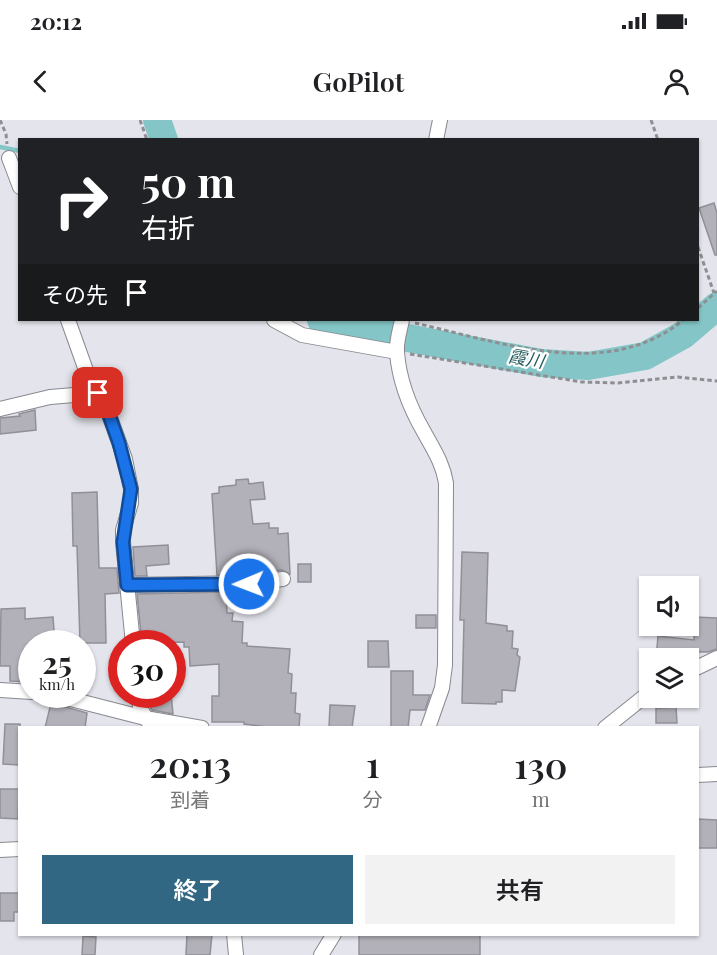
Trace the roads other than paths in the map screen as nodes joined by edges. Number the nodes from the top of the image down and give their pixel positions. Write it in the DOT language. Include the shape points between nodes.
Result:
graph roads {
  1 [pos="440,120"];
  2 [pos="436,138"];
  3 [pos="10,159"];
  4 [pos="18,181"];
  5 [pos="68,321"];
  6 [pos="276,321"];
  7 [pos="401,322"];
  8 [pos="397,348"];
  9 [pos="98,393"];
  10 [pos="0,409"];
  11 [pos="283,579"];
  12 [pos="127,585"];
  13 [pos="132,630"];
  14 [pos="717,658"];
  15 [pos="699,667"];
  16 [pos="0,690"];
  17 [pos="18,691"];
  18 [pos="639,701"];
  19 [pos="96,707"];
  20 [pos="140,708"];
  21 [pos="148,723"];
  22 [pos="180,726"];
  23 [pos="429,726"];
  24 [pos="608,726"];
  25 [pos="717,774"];
  26 [pos="699,775"];
  27 [pos="18,849"];
  28 [pos="0,850"];
  29 [pos="234,936"];
  30 [pos="333,936"];
  31 [pos="236,955"];
  32 [pos="321,955"];
  1 -- 2 [label="street"];
  3 -- 4 [label="street"];
  5 -- 9 [label="street"];
  6 -- 8 [label="street" via="303,335"];
  7 -- 8 [label="street"];
  8 -- 23 [label="street" via="407,398 444,467 446,483 445,665 442,688"];
  9 -- 10 [label="street" via="50,397"];
  9 -- 12 [label="street" via="124,459 131,489 123,542"];
  11 -- 12 [label="street" via="249,584"];
  12 -- 13 [label="street"];
  14 -- 15 [label="street"];
  16 -- 17 [label="street"];
  18 -- 24 [label="street"];
  19 -- 21 [label="street"];
  20 -- 21 [label="street"];
  21 -- 22 [label="street"];
  25 -- 26 [label="street"];
  27 -- 28 [label="street"];
  29 -- 31 [label="street"];
  30 -- 32 [label="street"];
}
